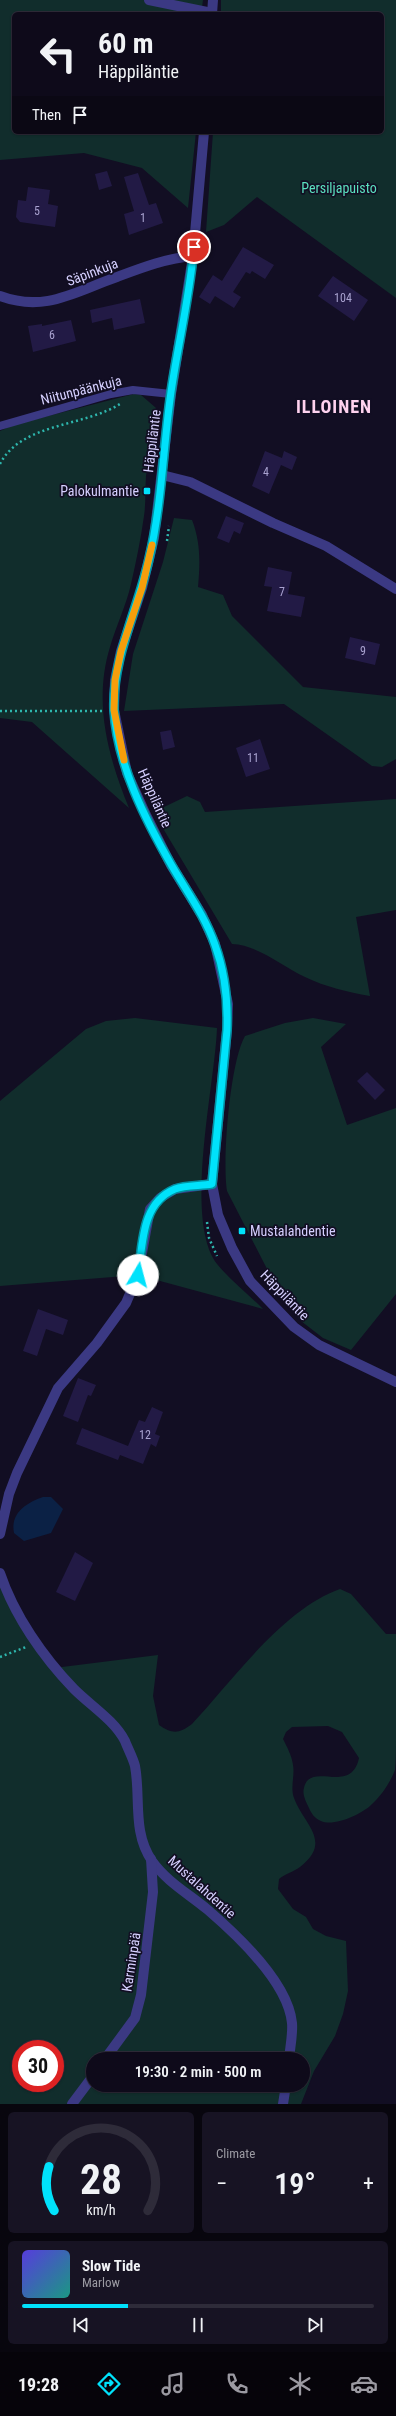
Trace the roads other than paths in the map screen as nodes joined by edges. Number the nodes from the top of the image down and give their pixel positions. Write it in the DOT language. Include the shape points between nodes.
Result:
graph roads {
  1 [pos="149,0"];
  2 [pos="213,0"];
  3 [pos="203,12"];
  4 [pos="212,12"];
  5 [pos="204,134"];
  6 [pos="193,256"];
  7 [pos="0,296"];
  8 [pos="171,394"];
  9 [pos="0,426"];
  10 [pos="162,475"];
  11 [pos="396,589"];
  12 [pos="212,1184"];
  13 [pos="396,1382"];
  14 [pos="0,1534"];
  15 [pos="0,1573"];
  16 [pos="151,1859"];
  17 [pos="110,2052"];
  18 [pos="290,2052"];
  19 [pos="86,2085"];
  20 [pos="285,2092"];
  21 [pos="72,2104"];
  22 [pos="283,2104"];
  1 -- 3 [label="street"];
  2 -- 4 [label="street"];
  5 -- 6 [label="street, Häppiläntie"];
  6 -- 7 [label="street, Säpinkuja" via="166,260 117,276 61,299 22,303"];
  6 -- 8 [label="street, Häppiläntie"];
  8 -- 9 [label="lane, Niitunpäänkuja" via="133,390"];
  8 -- 10 [label="street, Häppiläntie"];
  10 -- 11 [label="street" via="190,482 326,546"];
  10 -- 12 [label="street, Häppiläntie" via="149,559 121,651 115,680 114,710 127,773 171,865 202,914 215,944 223,973 228,1004 227,1030"];
  12 -- 13 [label="street, Häppiläntie" via="218,1214 232,1248 250,1281 271,1304 294,1327 319,1345"];
  12 -- 14 [label="street" via="175,1189 160,1198 150,1209 138,1275 126,1303 97,1343 58,1388 17,1473 9,1494"];
  15 -- 16 [label="street, Mustalahdentie" via="22,1620 54,1668 112,1723 124,1740 135,1766 140,1835"];
  16 -- 17 [label="street, Karminpää" via="153,1892 141,1995 135,2018"];
  16 -- 18 [label="street, Mustalahdentie" via="178,1889 208,1910 247,1948 278,1987 289,2008 292,2024"];
  19 -- 21 [label="street"];
  20 -- 22 [label="street"];
}
